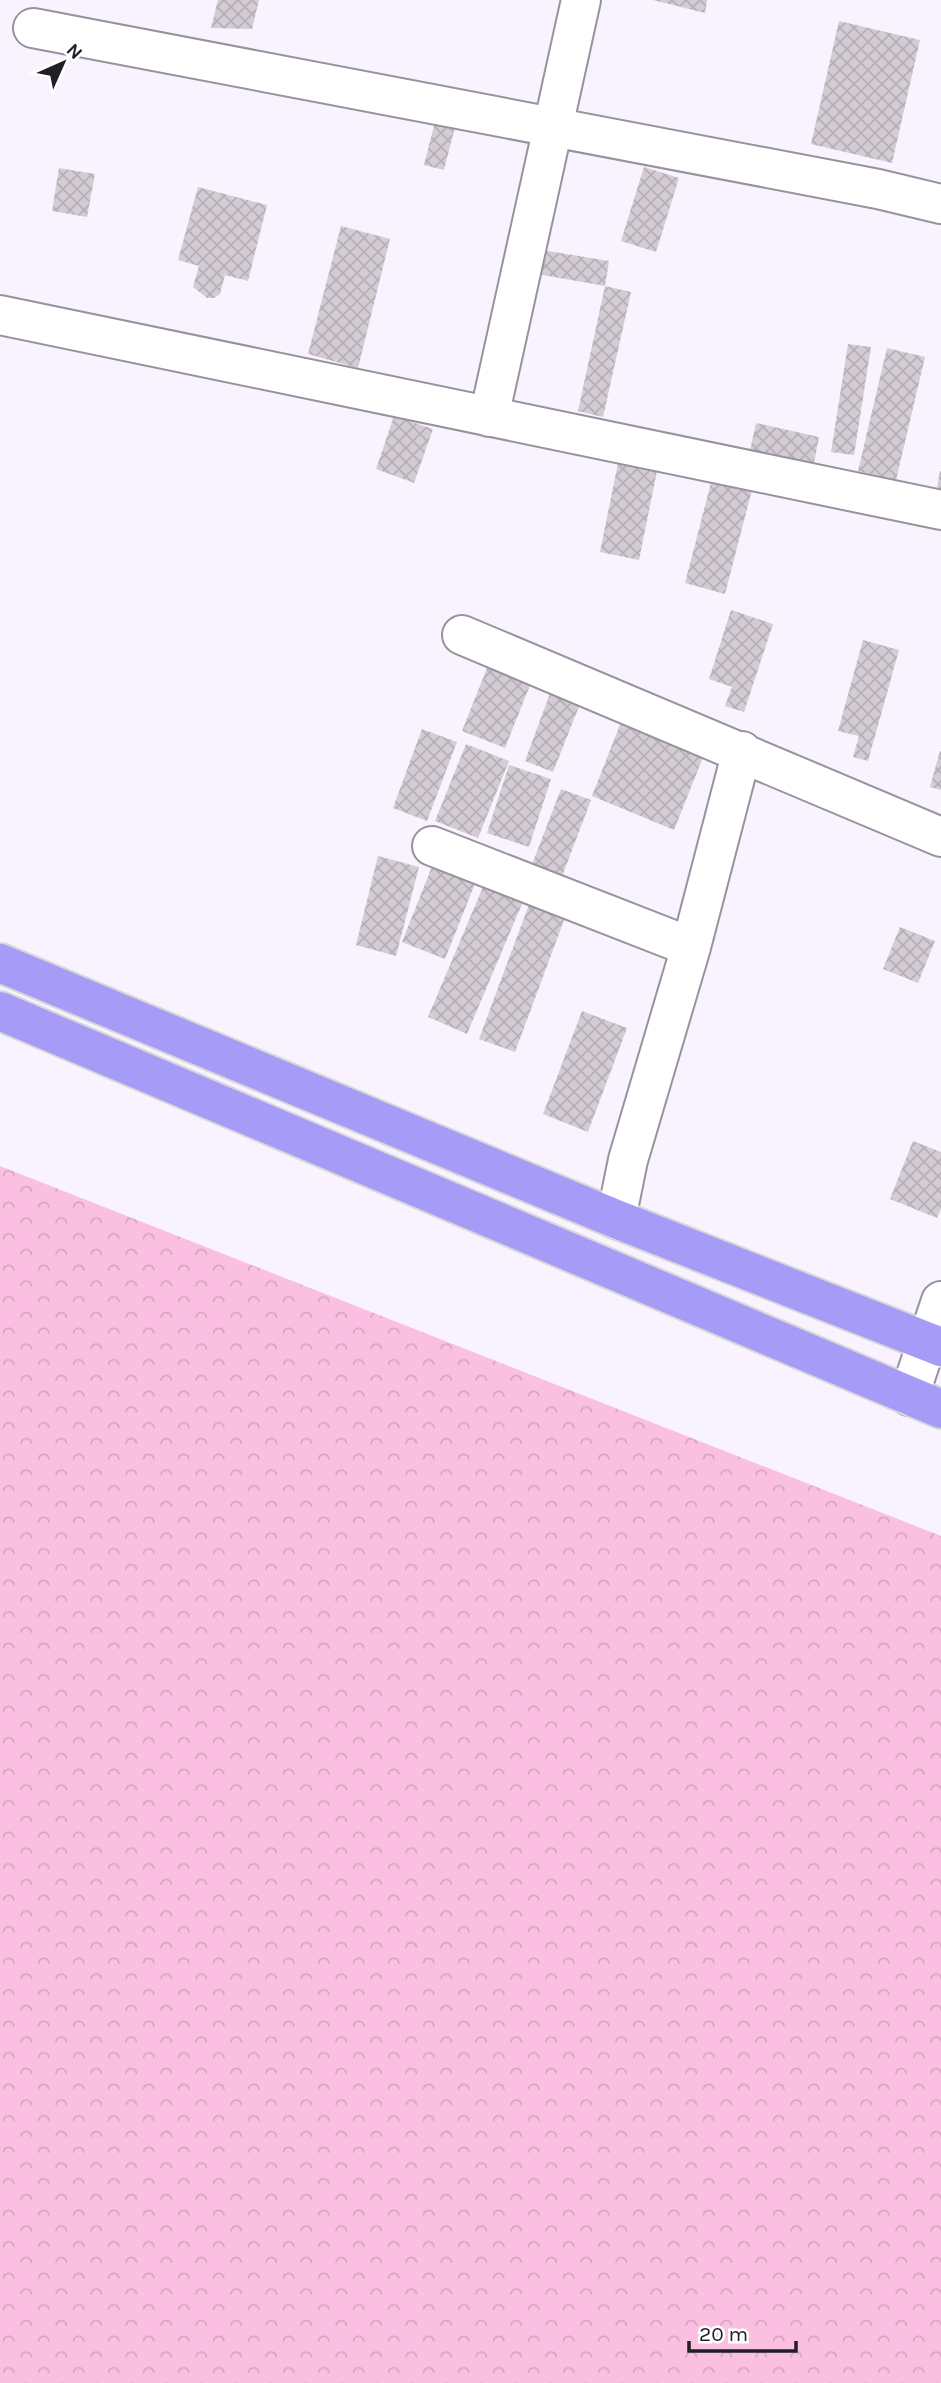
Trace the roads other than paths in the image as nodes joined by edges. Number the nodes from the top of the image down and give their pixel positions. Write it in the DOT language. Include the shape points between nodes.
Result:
graph roads {
  1 [pos="581,0"];
  2 [pos="33,28"];
  3 [pos="551,127"];
  4 [pos="941,204"];
  5 [pos="0,315"];
  6 [pos="489,416"];
  7 [pos="941,510"];
  8 [pos="462,635"];
  9 [pos="742,751"];
  10 [pos="941,837"];
  11 [pos="432,846"];
  12 [pos="691,947"];
  13 [pos="0,963"];
  14 [pos="0,1012"];
  15 [pos="616,1219"];
  16 [pos="941,1301"];
  17 [pos="935,1345"];
  18 [pos="925,1403"];
  1 -- 3 [label="street"];
  2 -- 3 [label="street"];
  3 -- 4 [label="street"];
  3 -- 6 [label="street"];
  5 -- 6 [label="street"];
  6 -- 7 [label="street"];
  8 -- 9 [label="street"];
  9 -- 10 [label="street"];
  9 -- 12 [label="street"];
  11 -- 12 [label="street"];
  12 -- 15 [label="street" via="628,1160"];
  13 -- 15 [label="highway"];
  14 -- 18 [label="highway"];
  15 -- 17 [label="highway"];
  16 -- 17 [label="street"];
  17 -- 18 [label="street"];
}
